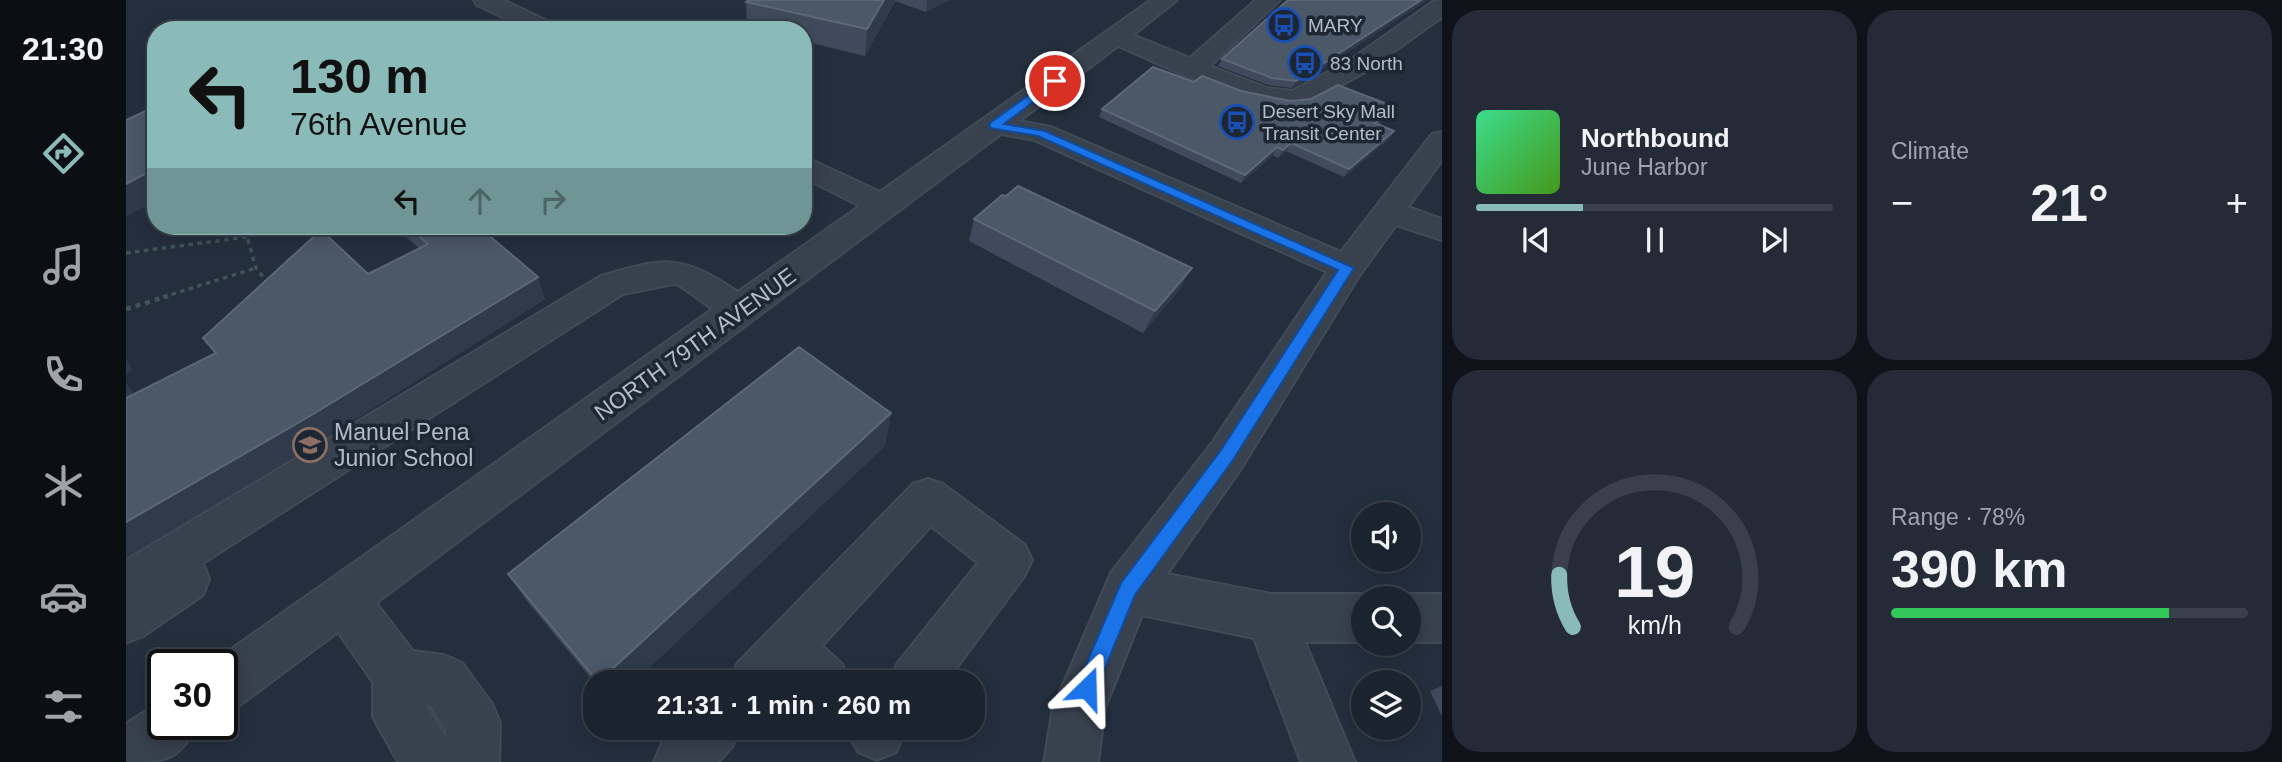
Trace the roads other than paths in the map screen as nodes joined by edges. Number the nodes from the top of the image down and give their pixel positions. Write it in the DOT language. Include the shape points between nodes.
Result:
graph roads {
  1 [pos="485,0"];
  2 [pos="1166,0"];
  3 [pos="1269,0"];
  4 [pos="1442,6"];
  5 [pos="529,21"];
  6 [pos="1116,37"];
  7 [pos="1194,67"];
  8 [pos="995,125"];
  9 [pos="1442,140"];
  10 [pos="812,170"];
  11 [pos="884,206"];
  12 [pos="1387,211"];
  13 [pos="1442,230"];
  14 [pos="1340,279"];
  15 [pos="632,282"];
  16 [pos="741,311"];
  17 [pos="126,586"];
  18 [pos="1128,589"];
  19 [pos="344,598"];
  20 [pos="126,618"];
  21 [pos="1271,618"];
  22 [pos="1351,618"];
  23 [pos="1421,618"];
  24 [pos="1442,618"];
  25 [pos="771,665"];
  26 [pos="924,670"];
  27 [pos="238,675"];
  28 [pos="399,675"];
  29 [pos="149,740"];
  30 [pos="702,740"];
  31 [pos="126,757"];
  32 [pos="430,762"];
  33 [pos="472,762"];
  34 [pos="681,762"];
  35 [pos="1071,762"];
  36 [pos="1328,762"];
  1 -- 5 [label="street"];
  2 -- 6 [label="street, NORTH 79TH AVENUE"];
  3 -- 7 [label="street"];
  4 -- 7 [label="street" via="1358,66 1296,99 1262,95"];
  6 -- 7 [label="street"];
  6 -- 8 [label="street, NORTH 79TH AVENUE"];
  8 -- 11 [label="street, NORTH 79TH AVENUE"];
  8 -- 14 [label="street" via="1024,150"];
  9 -- 12 [label="street"];
  10 -- 11 [label="street"];
  11 -- 16 [label="street, NORTH 79TH AVENUE"];
  12 -- 13 [label="street"];
  12 -- 14 [label="street"];
  14 -- 18 [label="street" via="1227,455"];
  15 -- 16 [label="street" via="673,272 697,281"];
  15 -- 17 [label="street" via="613,284"];
  15 -- 20 [label="street" via="625,295"];
  16 -- 19 [label="street, NORTH 79TH AVENUE"];
  18 -- 21 [label="street"];
  18 -- 35 [label="street" via="1079,708"];
  19 -- 27 [label="street, NORTH 79TH AVENUE"];
  19 -- 28 [label="street"];
  21 -- 22 [label="street"];
  21 -- 36 [label="street"];
  23 -- 24 [label="street"];
  25 -- 26 [label="street" via="928,498 1009,560"];
  28 -- 32 [label="street" via="399,717"];
  28 -- 33 [label="street" via="444,681 473,723"];
  29 -- 31 [label="street"];
  30 -- 34 [label="street"];
}
